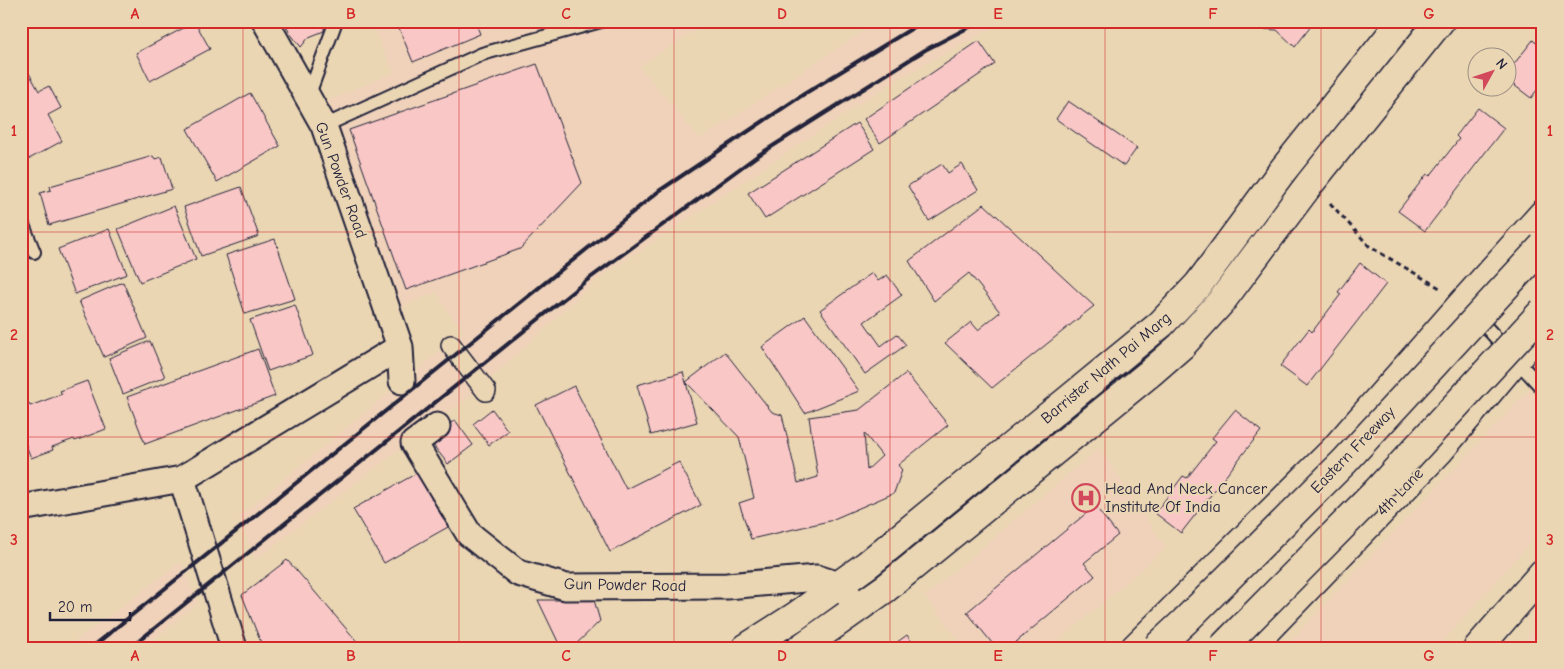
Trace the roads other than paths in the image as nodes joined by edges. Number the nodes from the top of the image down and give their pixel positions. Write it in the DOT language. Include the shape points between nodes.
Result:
graph roads {
  1 [pos="265,21"];
  2 [pos="336,21"];
  3 [pos="601,21"];
  4 [pos="1402,21"];
  5 [pos="1440,21"];
  6 [pos="308,97"];
  7 [pos="324,126"];
  8 [pos="1543,214"];
  9 [pos="21,220"];
  10 [pos="1543,246"];
  11 [pos="34,252"];
  12 [pos="1464,302"];
  13 [pos="1543,311"];
  14 [pos="1543,328"];
  15 [pos="452,345"];
  16 [pos="400,347"];
  17 [pos="1515,360"];
  18 [pos="402,381"];
  19 [pos="1543,389"];
  20 [pos="486,391"];
  21 [pos="437,426"];
  22 [pos="182,479"];
  23 [pos="21,508"];
  24 [pos="1543,573"];
  25 [pos="839,585"];
  26 [pos="859,608"];
  27 [pos="796,616"];
  28 [pos="810,646"];
  29 [pos="234,648"];
  30 [pos="746,648"];
  31 [pos="1135,648"];
  32 [pos="1156,648"];
  33 [pos="1222,648"];
  34 [pos="1249,648"];
  35 [pos="1478,648"];
  1 -- 6 [label="street, Gun Powder Road"];
  2 -- 6 [label="lane"];
  3 -- 7 [label="lane" via="482,54"];
  4 -- 25 [label="main road, Barrister Nath Pai Marg" via="1282,170 1198,285 1161,324"];
  5 -- 26 [label="main road, Barrister Nath Pai Marg" via="1311,182 1220,303 1181,346"];
  6 -- 7 [label="street, Gun Powder Road"];
  7 -- 16 [label="street, Gun Powder Road"];
  8 -- 12 [label="main road"];
  9 -- 11 [label="lane"];
  10 -- 32 [label="main road, Eastern Freeway, bridge" via="1344,461"];
  12 -- 17 [label="lane"];
  12 -- 31 [label="main road" via="1334,450"];
  13 -- 33 [label="main road, bridge" via="1377,491"];
  14 -- 17 [label="main road, 4th Lane"];
  15 -- 20 [label="street"];
  16 -- 18 [label="street, Gun Powder Road"];
  16 -- 22 [label="street"];
  17 -- 19 [label="lane"];
  17 -- 34 [label="main road, 4th Lane" via="1439,451"];
  21 -- 25 [label="street, Gun Powder Road" via="414,443 470,534 518,573 566,587 727,586 817,578"];
  22 -- 23 [label="street"];
  22 -- 29 [label="street"];
  24 -- 35 [label="main road"];
  25 -- 26 [label="street"];
  25 -- 27 [label="main road, Barrister Nath Pai Marg"];
  26 -- 28 [label="main road, Barrister Nath Pai Marg"];
  27 -- 28 [label="main road"];
  27 -- 30 [label="main road, Barrister Nath Pai Marg"];
}
